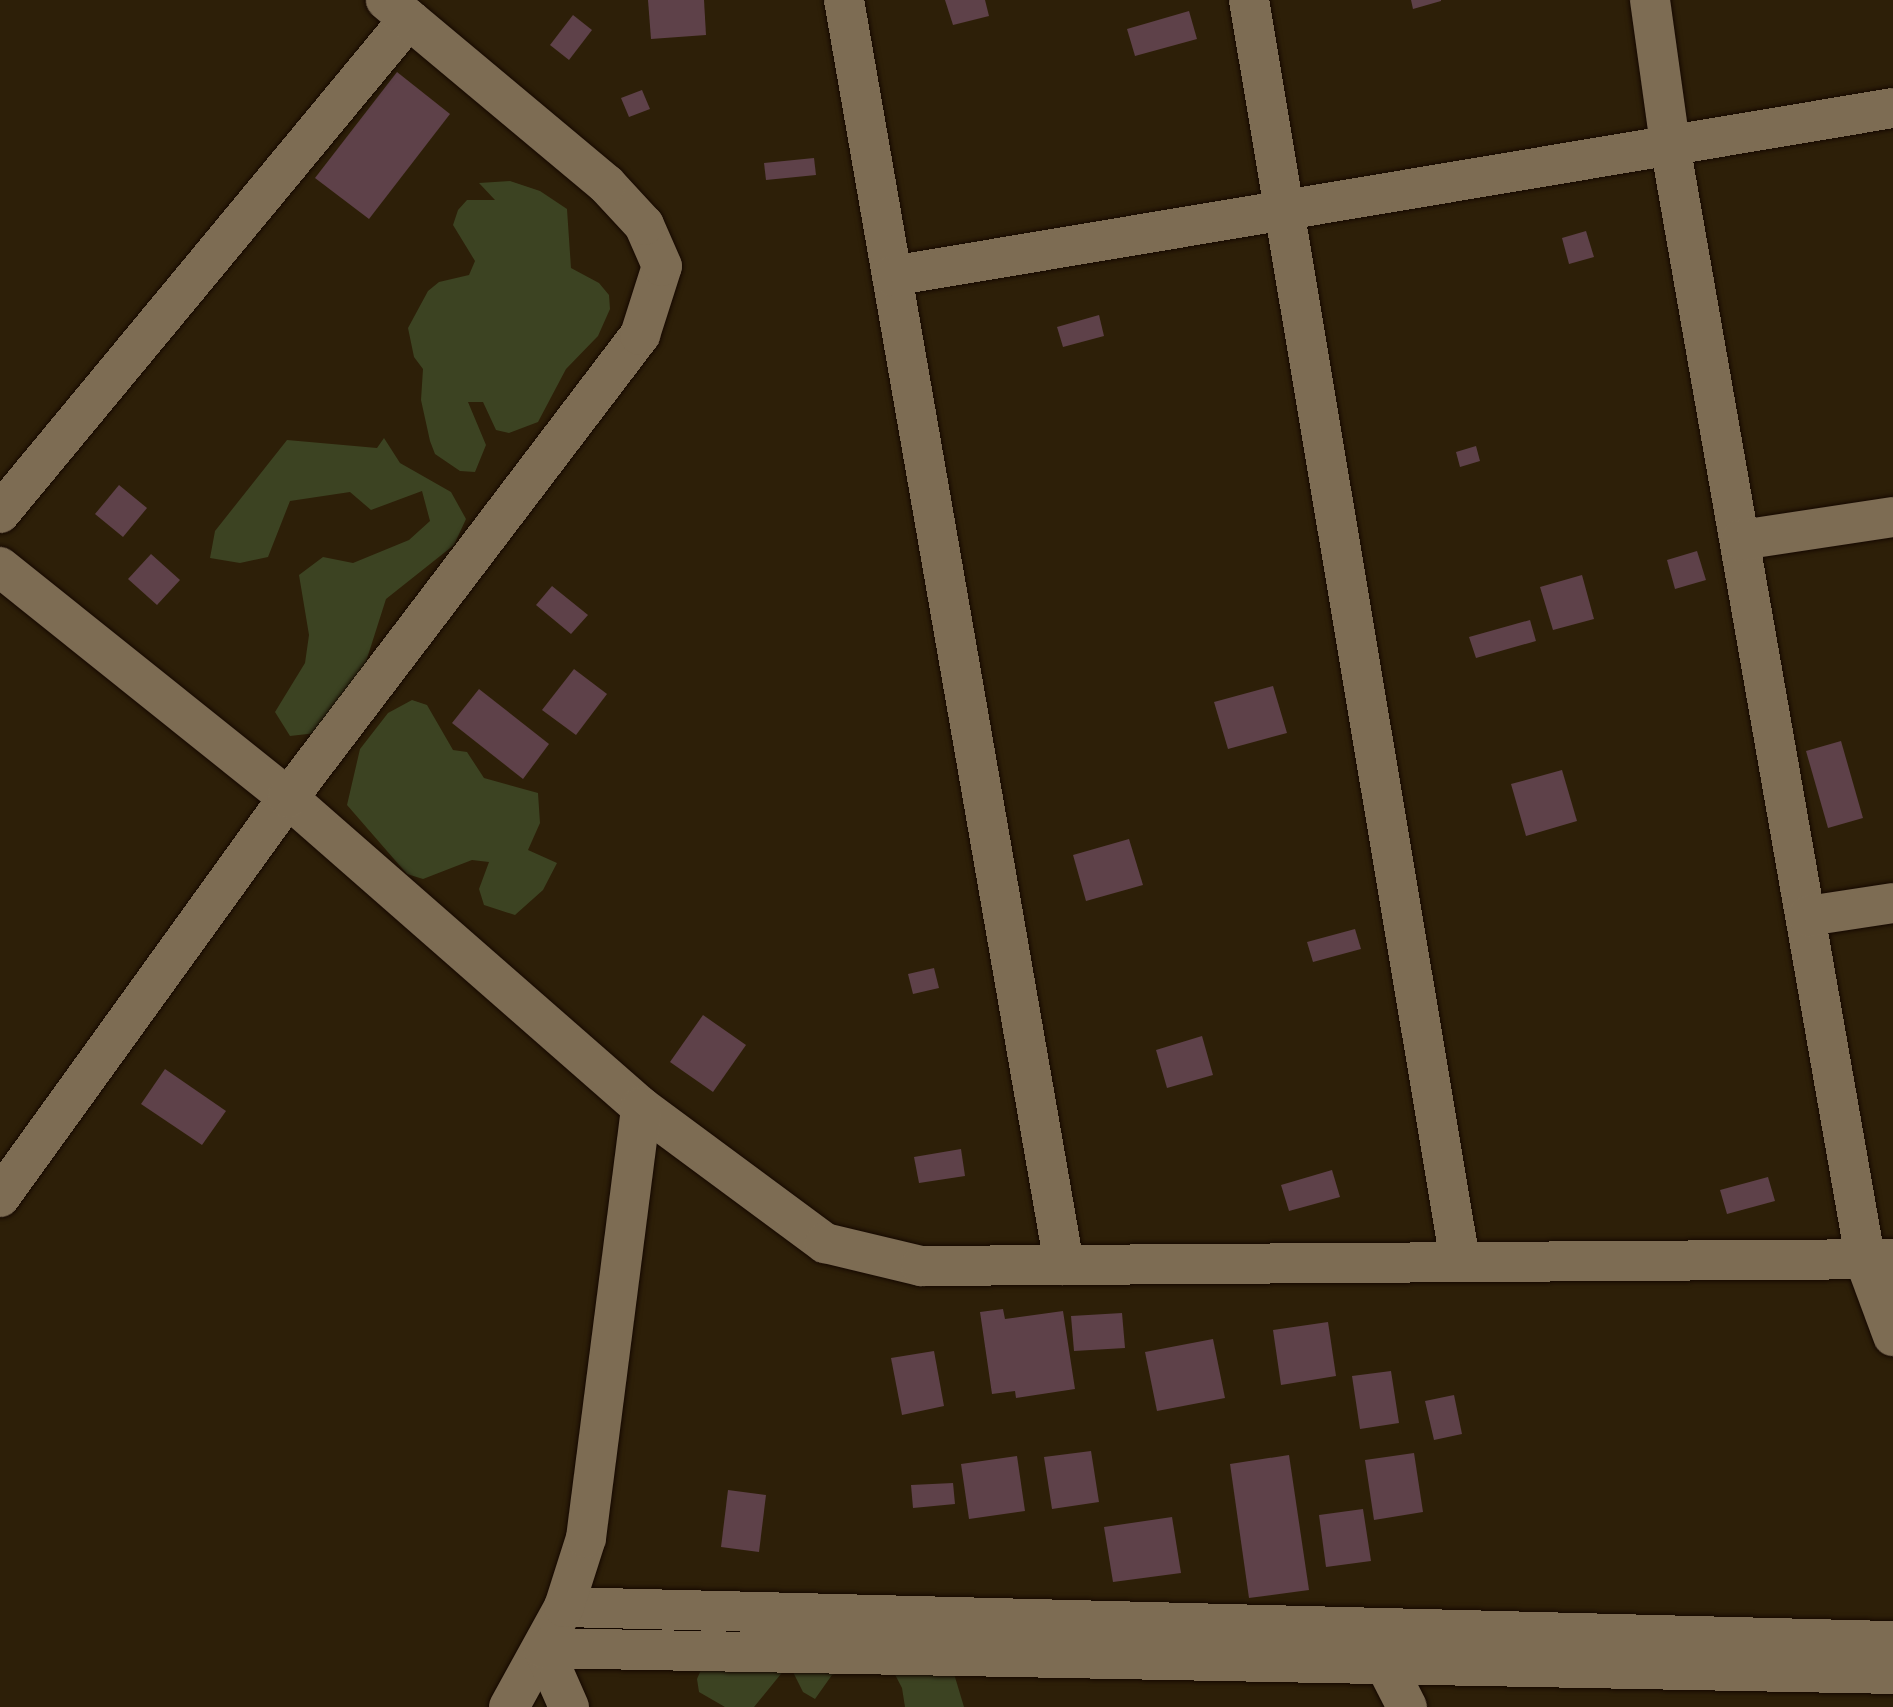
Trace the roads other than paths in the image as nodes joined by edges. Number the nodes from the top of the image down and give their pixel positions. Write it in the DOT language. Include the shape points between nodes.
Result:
graph roads {
  1 [pos="844,0"];
  2 [pos="1249,0"];
  3 [pos="1650,0"];
  4 [pos="397,10"];
  5 [pos="1893,108"];
  6 [pos="1670,145"];
  7 [pos="1284,210"];
  8 [pos="892,276"];
  9 [pos="0,513"];
  10 [pos="1893,517"];
  11 [pos="1741,540"];
  12 [pos="0,567"];
  13 [pos="288,798"];
  14 [pos="1893,903"];
  15 [pos="1808,916"];
  16 [pos="641,1107"];
  17 [pos="0,1197"];
  18 [pos="1460,1261"];
  19 [pos="1879,1261"];
  20 [pos="1064,1265"];
  21 [pos="1893,1336"];
  22 [pos="564,1607"];
  23 [pos="1893,1641"];
  24 [pos="543,1648"];
  25 [pos="1386,1666"];
  26 [pos="1893,1674"];
  27 [pos="509,1707"];
  28 [pos="569,1707"];
  29 [pos="1407,1707"];
  1 -- 8 [label="street"];
  2 -- 7 [label="street"];
  3 -- 6 [label="street"];
  4 -- 9 [label="street"];
  4 -- 13 [label="street" via="606,184 644,225 662,266 640,335"];
  5 -- 6 [label="street"];
  6 -- 7 [label="street"];
  6 -- 11 [label="street"];
  7 -- 8 [label="street"];
  7 -- 18 [label="street"];
  8 -- 20 [label="street"];
  10 -- 11 [label="street"];
  11 -- 15 [label="street"];
  12 -- 13 [label="street"];
  13 -- 16 [label="street"];
  13 -- 17 [label="street"];
  14 -- 15 [label="street"];
  15 -- 19 [label="street"];
  16 -- 20 [label="street" via="825,1243 921,1266"];
  16 -- 22 [label="street" via="586,1538"];
  18 -- 19 [label="street"];
  18 -- 20 [label="street"];
  19 -- 21 [label="street"];
  22 -- 23 [label="street"];
  22 -- 24 [label="street"];
  24 -- 25 [label="street"];
  24 -- 27 [label="street"];
  24 -- 28 [label="street"];
  25 -- 26 [label="street"];
  25 -- 29 [label="street"];
}
